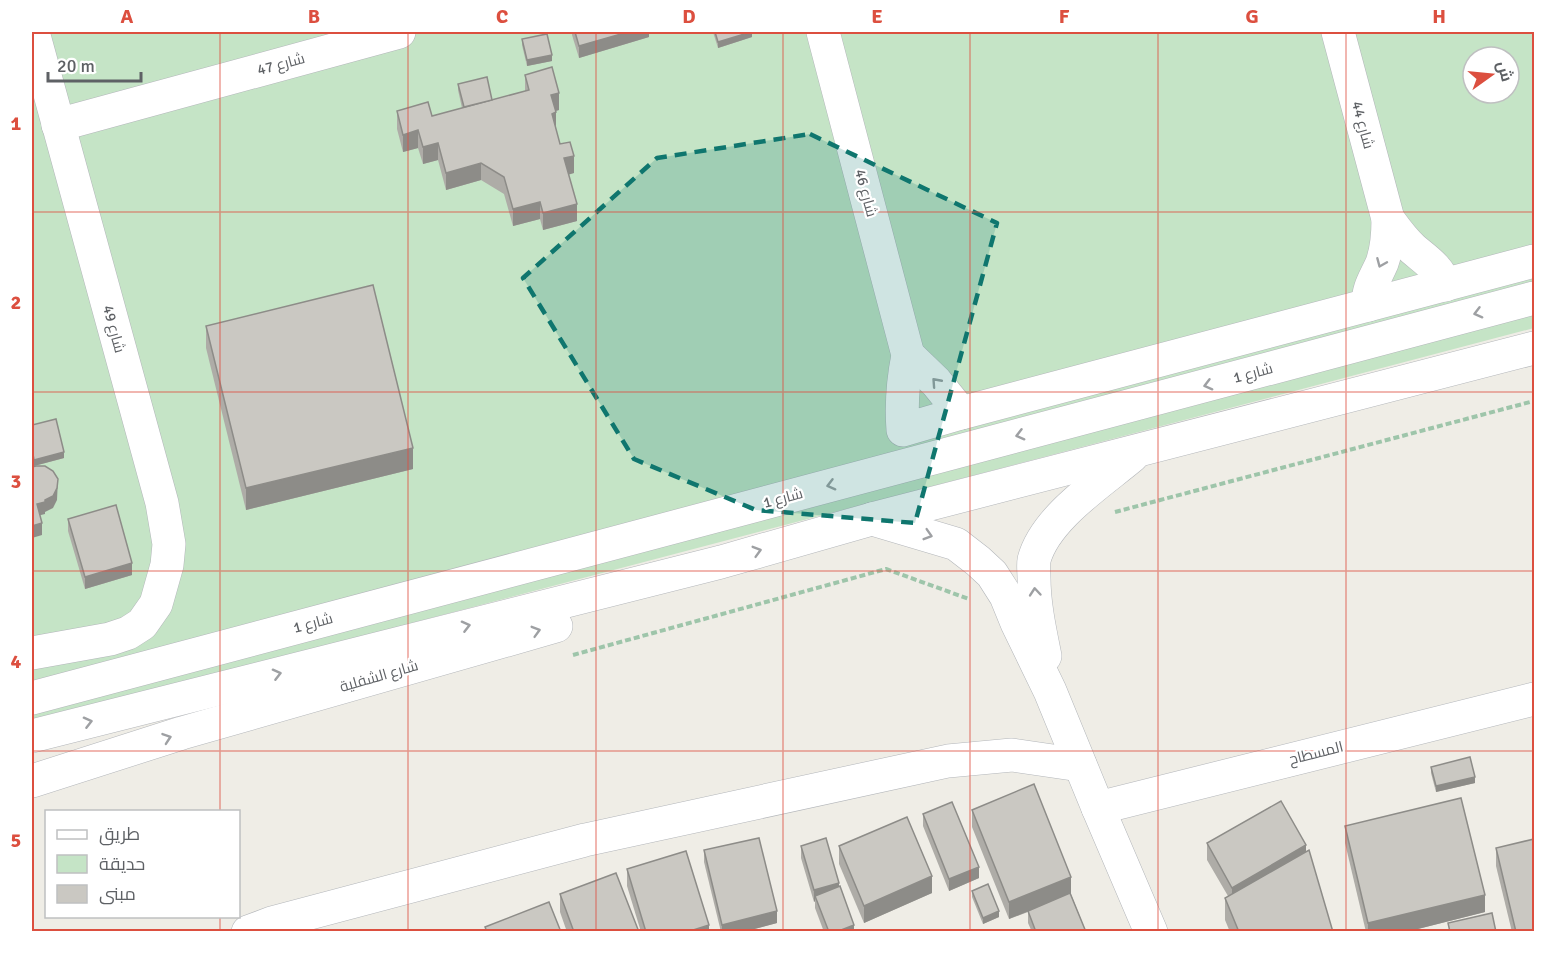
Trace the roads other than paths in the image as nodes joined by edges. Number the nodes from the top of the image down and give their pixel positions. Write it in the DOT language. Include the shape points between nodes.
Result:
graph roads {
  1 [pos="33,32"];
  2 [pos="399,32"];
  3 [pos="823,32"];
  4 [pos="1338,32"];
  5 [pos="58,125"];
  6 [pos="1388,219"];
  7 [pos="1534,261"];
  8 [pos="1445,285"];
  9 [pos="1534,298"];
  10 [pos="1368,305"];
  11 [pos="1534,348"];
  12 [pos="908,355"];
  13 [pos="961,413"];
  14 [pos="1139,450"];
  15 [pos="872,519"];
  16 [pos="721,562"];
  17 [pos="32,653"];
  18 [pos="1050,691"];
  19 [pos="32,698"];
  20 [pos="1534,699"];
  21 [pos="32,736"];
  22 [pos="1080,765"];
  23 [pos="32,781"];
  24 [pos="1098,808"];
  25 [pos="248,932"];
  26 [pos="1151,932"];
  1 -- 5 [label="street, شارع 49"];
  2 -- 5 [label="street, شارع 47"];
  3 -- 12 [label="street, شارع 46"];
  4 -- 6 [label="street, شارع 44"];
  5 -- 17 [label="street, شارع 49" via="162,503 169,544 156,604 142,624 110,639"];
  6 -- 8 [label="street, شارع 44" via="1399,235 1435,267"];
  6 -- 10 [label="street, شارع 44, one-way" via="1386,249 1370,286"];
  7 -- 8 [label="street"];
  8 -- 10 [label="street"];
  9 -- 19 [label="street, شارع 1, one-way"];
  10 -- 13 [label="street"];
  11 -- 14 [label="street"];
  13 -- 12 [label="street, one-way"];
  12 -- 13 [label="street, شارع 46" via="902,392 903,430"];
  14 -- 15 [label="street"];
  18 -- 14 [label="street, one-way" via="1034,590 1034,561 1050,527"];
  16 -- 15 [label="street, one-way"];
  15 -- 18 [label="street, one-way" via="956,544 992,574"];
  21 -- 16 [label="street, one-way"];
  23 -- 16 [label="street, شارع الشفلية, one-way" via="182,733 679,590"];
  18 -- 22 [label="street"];
  20 -- 24 [label="street, المسطاح"];
  22 -- 24 [label="street"];
  22 -- 25 [label="street" via="1012,754 948,761 585,840"];
  24 -- 26 [label="street"];
}
